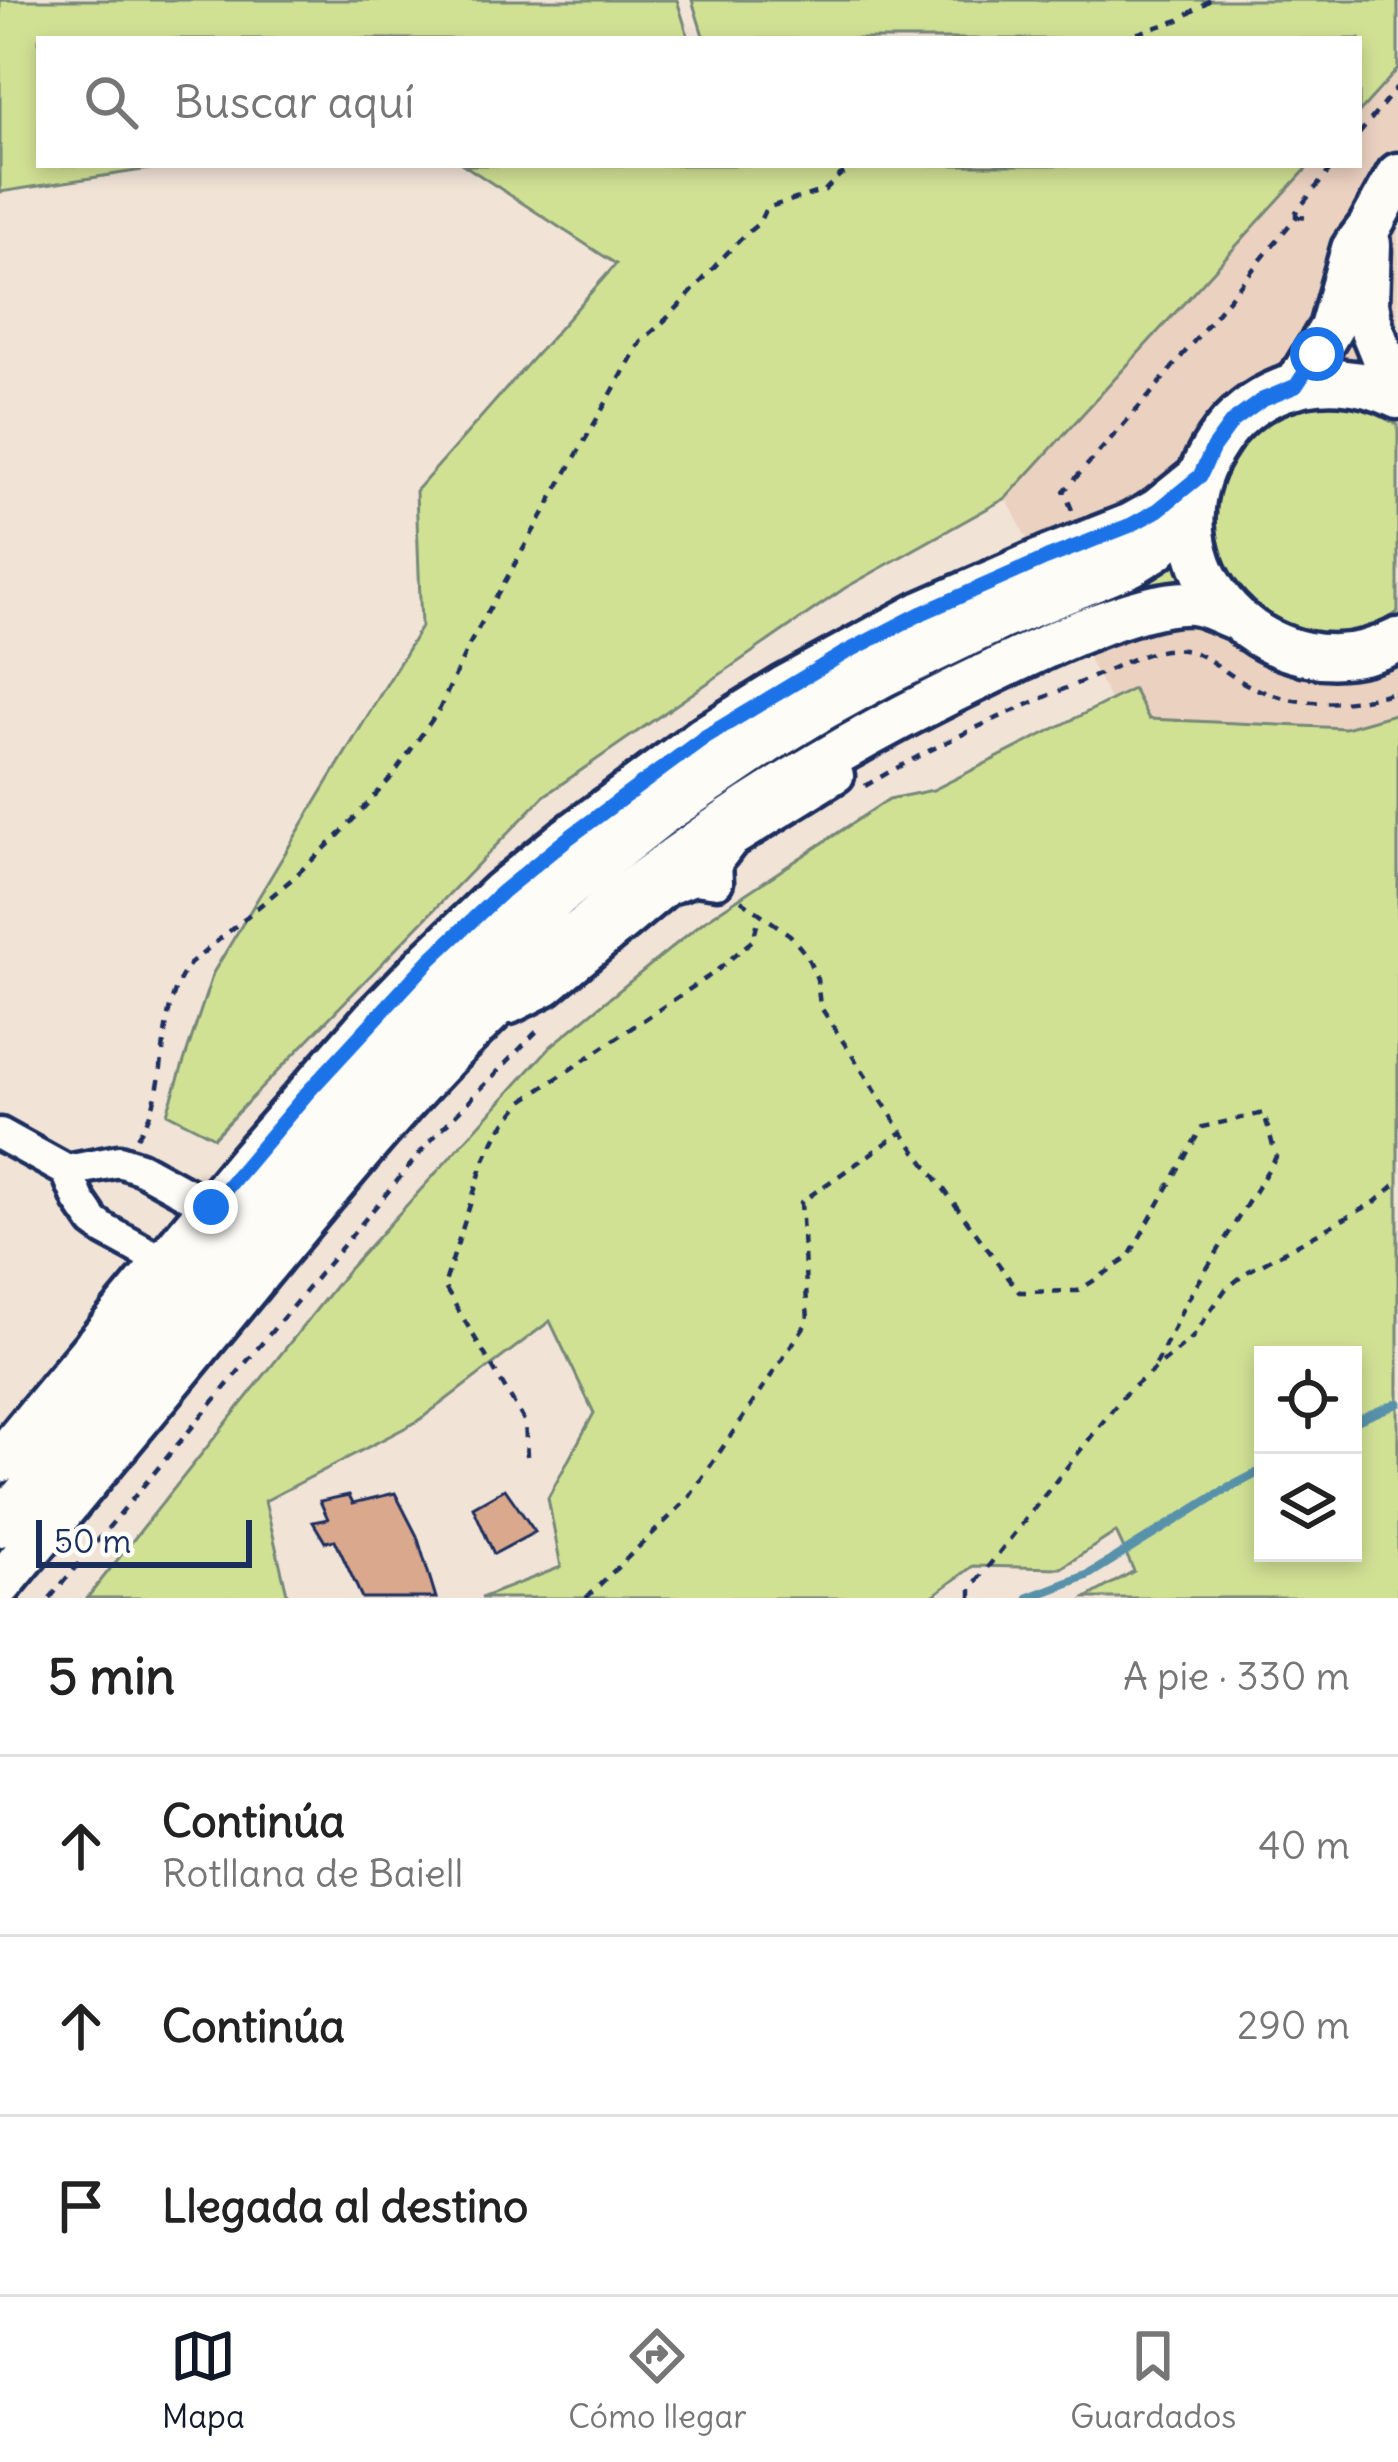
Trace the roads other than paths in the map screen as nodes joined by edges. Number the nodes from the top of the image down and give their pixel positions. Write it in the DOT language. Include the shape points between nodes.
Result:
graph roads {
  1 [pos="1398,176"];
  2 [pos="1369,229"];
  3 [pos="1296,386"];
  4 [pos="1398,395"];
  5 [pos="1197,495"];
  6 [pos="1235,618"];
  7 [pos="934,628"];
  8 [pos="1398,640"];
  9 [pos="0,1134"];
  10 [pos="67,1171"];
  11 [pos="211,1207"];
  12 [pos="164,1262"];
  13 [pos="0,1461"];
  14 [pos="0,1525"];
  15 [pos="0,1585"];
  1 -- 2 [label="main road"];
  2 -- 3 [label="main road" via="1353,250 1330,328"];
  2 -- 4 [label="main road" via="1367,304"];
  3 -- 4 [label="main road" via="1343,381"];
  3 -- 5 [label="main road" via="1232,422"];
  5 -- 6 [label="main road" via="1203,570"];
  5 -- 7 [label="main road" via="1131,525 1059,574"];
  6 -- 8 [label="main road" via="1269,643 1311,656 1368,652"];
  6 -- 15 [label="main road" via="1172,603 1099,626 903,715 681,853 483,1020 370,1140"];
  7 -- 11 [label="main road" via="784,688 584,826 430,960"];
  7 -- 14 [label="main road" via="610,853 510,938 350,1102"];
  9 -- 10 [label="street"];
  10 -- 11 [label="street" via="119,1161"];
  10 -- 12 [label="street" via="94,1222"];
  11 -- 12 [label="main road"];
  12 -- 13 [label="main road"];
}
